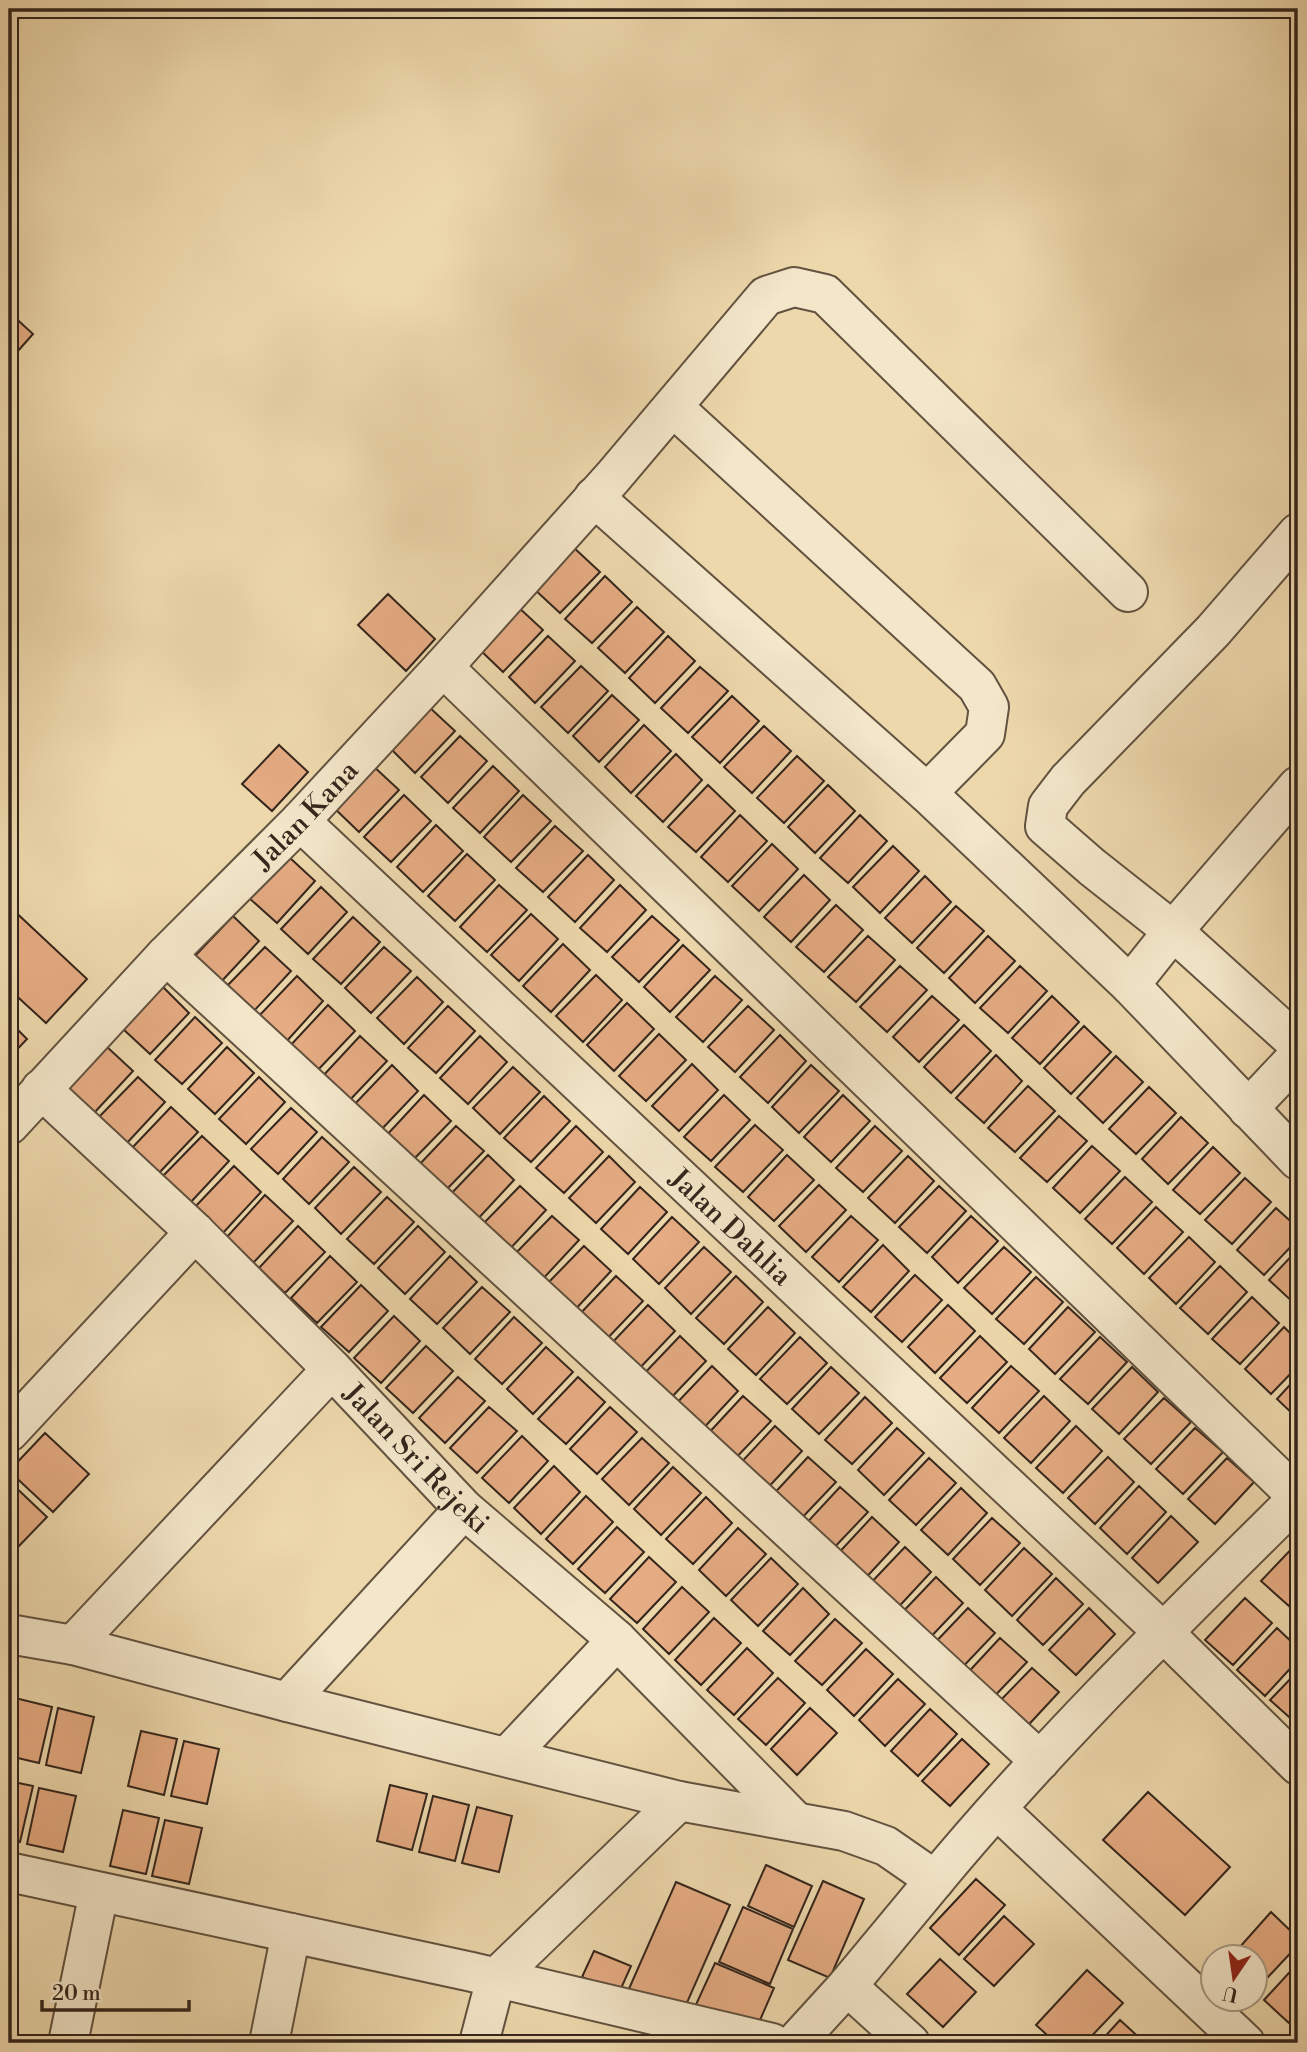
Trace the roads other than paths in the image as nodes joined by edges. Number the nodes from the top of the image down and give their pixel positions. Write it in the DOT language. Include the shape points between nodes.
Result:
graph roads {
  1 [pos="673,407"];
  2 [pos="594,497"];
  3 [pos="1298,533"];
  4 [pos="1128,592"];
  5 [pos="443,667"];
  6 [pos="1298,786"];
  7 [pos="926,793"];
  8 [pos="300,821"];
  9 [pos="1173,931"];
  10 [pos="166,956"];
  11 [pos="1130,985"];
  12 [pos="1298,1044"];
  13 [pos="1298,1056"];
  14 [pos="41,1089"];
  15 [pos="1248,1109"];
  16 [pos="9,1125"];
  17 [pos="1298,1160"];
  18 [pos="195,1232"];
  19 [pos="332,1369"];
  20 [pos="9,1432"];
  21 [pos="1298,1497"];
  22 [pos="464,1509"];
  23 [pos="1163,1632"];
  24 [pos="9,1634"];
  25 [pos="617,1640"];
  26 [pos="72,1645"];
  27 [pos="287,1702"];
  28 [pos="507,1757"];
  29 [pos="1040,1761"];
  30 [pos="1298,1765"];
  31 [pos="679,1801"];
  32 [pos="997,1809"];
  33 [pos="796,1822"];
  34 [pos="9,1872"];
  35 [pos="935,1880"];
  36 [pos="99,1892"];
  37 [pos="291,1933"];
  38 [pos="496,1978"];
  39 [pos="847,1986"];
  40 [pos="68,2043"];
  41 [pos="269,2043"];
  42 [pos="479,2043"];
  43 [pos="772,2043"];
  44 [pos="795,2043"];
  45 [pos="910,2043"];
  46 [pos="1245,2043"];
  1 -- 2 [label="street, Jalan Kana"];
  1 -- 4 [label="street, Jalan Kana" via="766,296 794,287 825,294"];
  1 -- 7 [label="street" via="977,686 989,707 985,734"];
  2 -- 5 [label="street, Jalan Kana"];
  2 -- 7 [label="street"];
  3 -- 9 [label="street" via="1048,806 1045,826"];
  5 -- 8 [label="street, Jalan Kana"];
  5 -- 21 [label="street"];
  6 -- 9 [label="street"];
  7 -- 11 [label="street"];
  8 -- 10 [label="street, Jalan Kana"];
  8 -- 23 [label="street, Jalan Dahlia"];
  9 -- 11 [label="street"];
  9 -- 12 [label="street"];
  10 -- 14 [label="street, Jalan Kana"];
  10 -- 29 [label="street"];
  11 -- 15 [label="street"];
  13 -- 15 [label="street"];
  14 -- 16 [label="street, Jalan Kana"];
  14 -- 18 [label="street, Jalan Sri Rejeki"];
  15 -- 17 [label="street"];
  18 -- 19 [label="street, Jalan Sri Rejeki"];
  18 -- 20 [label="street"];
  19 -- 22 [label="street, Jalan Sri Rejeki"];
  19 -- 26 [label="street"];
  21 -- 23 [label="street"];
  22 -- 25 [label="street, Jalan Sri Rejeki"];
  22 -- 27 [label="street"];
  23 -- 29 [label="street"];
  23 -- 30 [label="street, Jalan Dahlia"];
  24 -- 26 [label="street"];
  25 -- 28 [label="street"];
  25 -- 33 [label="street, Jalan Sri Rejeki"];
  26 -- 27 [label="street"];
  27 -- 28 [label="street"];
  28 -- 31 [label="street"];
  29 -- 32 [label="street"];
  31 -- 33 [label="street"];
  31 -- 38 [label="street"];
  32 -- 35 [label="street"];
  32 -- 46 [label="street"];
  33 -- 35 [label="street" via="844,1831 886,1846"];
  34 -- 36 [label="street"];
  35 -- 39 [label="street"];
  36 -- 37 [label="street"];
  36 -- 40 [label="street"];
  37 -- 38 [label="street"];
  37 -- 41 [label="street"];
  38 -- 42 [label="street"];
  38 -- 43 [label="street"];
  39 -- 44 [label="street"];
  39 -- 45 [label="street"];
}
